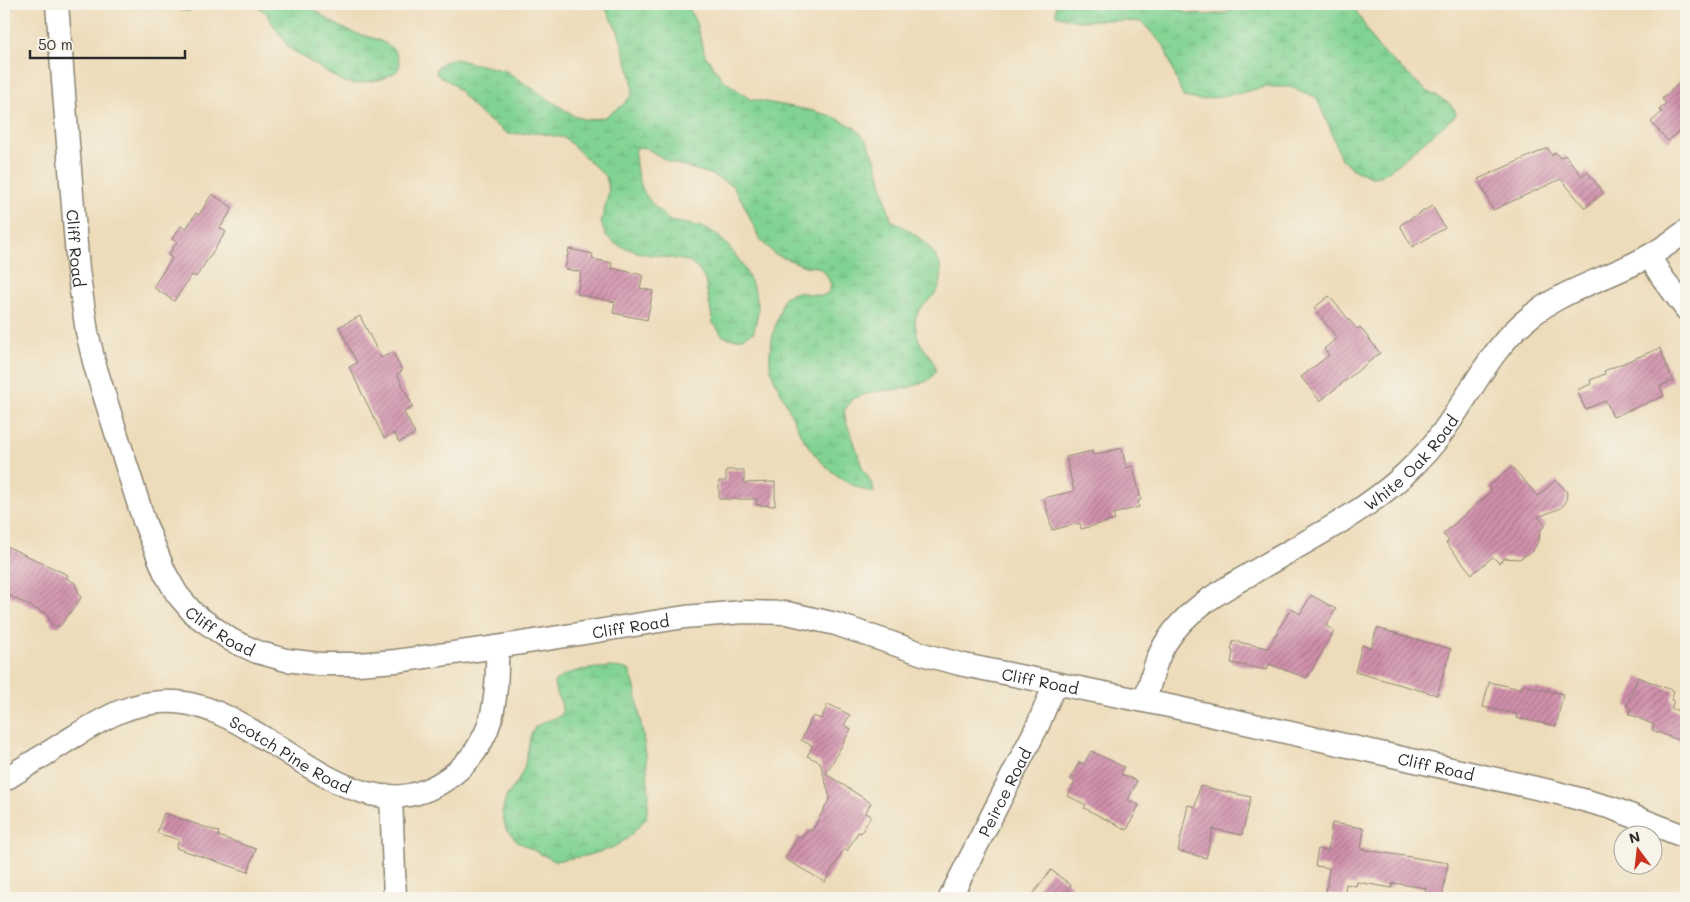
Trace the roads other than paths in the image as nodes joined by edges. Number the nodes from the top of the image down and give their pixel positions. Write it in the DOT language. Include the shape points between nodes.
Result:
graph roads {
  1 [pos="57,4"];
  2 [pos="1686,231"];
  3 [pos="1649,256"];
  4 [pos="1686,308"];
  5 [pos="497,647"];
  6 [pos="1055,684"];
  7 [pos="1145,701"];
  8 [pos="4,780"];
  9 [pos="391,796"];
  10 [pos="1686,838"];
  11 [pos="395,898"];
  12 [pos="950,898"];
  1 -- 5 [label="street, Cliff Road" via="78,270 88,332 95,366 146,528 158,560 177,594 194,614 231,640 286,660 376,663"];
  2 -- 3 [label="street, White Oak Road"];
  3 -- 4 [label="street"];
  3 -- 7 [label="street, White Oak Road" via="1568,293 1532,314 1498,348 1438,438 1396,483 1349,516 1197,608 1178,625 1165,643"];
  5 -- 6 [label="street, Cliff Road" via="678,618 774,612 830,622 946,661"];
  5 -- 9 [label="street, Scotch Pine Road" via="497,684 492,718 484,738 457,772 438,785"];
  6 -- 7 [label="street, Cliff Road"];
  6 -- 12 [label="street, Peirce Road"];
  7 -- 10 [label="street, Cliff Road" via="1561,794 1628,814"];
  8 -- 9 [label="street, Scotch Pine Road" via="116,712 152,703 176,702 200,706 237,721 344,786 367,794"];
  9 -- 11 [label="street"];
}
